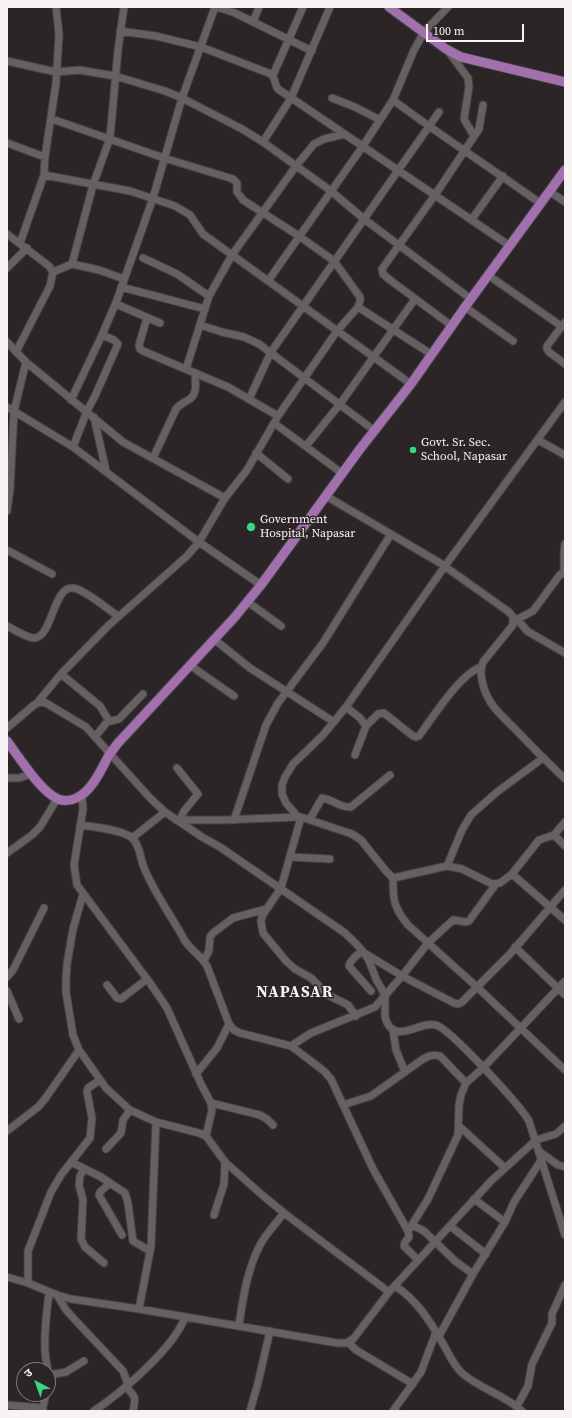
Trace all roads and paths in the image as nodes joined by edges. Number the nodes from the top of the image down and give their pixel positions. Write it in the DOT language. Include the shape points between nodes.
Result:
graph roads {
  1 [pos="56,7"];
  2 [pos="124,7"];
  3 [pos="216,7"];
  4 [pos="259,7"];
  5 [pos="303,7"];
  6 [pos="330,7"];
  7 [pos="389,7"];
  8 [pos="448,7"];
  9 [pos="253,22"];
  10 [pos="120,32"];
  11 [pos="424,32"];
  12 [pos="289,39"];
  13 [pos="201,47"];
  14 [pos="446,49"];
  15 [pos="312,51"];
  16 [pos="7,61"];
  17 [pos="56,72"];
  18 [pos="115,76"];
  19 [pos="273,76"];
  20 [pos="565,82"];
  21 [pos="182,98"];
  22 [pos="291,98"];
  23 [pos="332,98"];
  24 [pos="393,100"];
  25 [pos="483,105"];
  26 [pos="439,112"];
  27 [pos="52,119"];
  28 [pos="380,120"];
  29 [pos="429,127"];
  30 [pos="346,134"];
  31 [pos="474,136"];
  32 [pos="110,138"];
  33 [pos="263,142"];
  34 [pos="7,143"];
  35 [pos="363,146"];
  36 [pos="464,151"];
  37 [pos="45,157"];
  38 [pos="164,158"];
  39 [pos="296,166"];
  40 [pos="565,170"];
  41 [pos="399,171"];
  42 [pos="44,175"];
  43 [pos="503,176"];
  44 [pos="93,185"];
  45 [pos="331,191"];
  46 [pos="549,191"];
  47 [pos="435,195"];
  48 [pos="152,198"];
  49 [pos="565,202"];
  50 [pos="540,203"];
  51 [pos="263,212"];
  52 [pos="364,219"];
  53 [pos="472,220"];
  54 [pos="7,234"];
  55 [pos="299,236"];
  56 [pos="20,243"];
  57 [pos="400,245"];
  58 [pos="510,246"];
  59 [pos="27,248"];
  60 [pos="232,255"];
  61 [pos="142,258"];
  62 [pos="334,261"];
  63 [pos="72,264"];
  64 [pos="7,268"];
  65 [pos="53,272"];
  66 [pos="488,275"];
  67 [pos="124,279"];
  68 [pos="268,281"];
  69 [pos="122,287"];
  70 [pos="209,296"];
  71 [pos="415,299"];
  72 [pos="471,299"];
  73 [pos="116,304"];
  74 [pos="303,306"];
  75 [pos="358,307"];
  76 [pos="464,307"];
  77 [pos="205,309"];
  78 [pos="147,318"];
  79 [pos="160,323"];
  80 [pos="563,324"];
  81 [pos="200,325"];
  82 [pos="452,326"];
  83 [pos="392,329"];
  84 [pos="337,331"];
  85 [pos="102,335"];
  86 [pos="513,341"];
  87 [pos="7,342"];
  88 [pos="16,352"];
  89 [pos="271,352"];
  90 [pos="431,354"];
  91 [pos="373,358"];
  92 [pos="26,362"];
  93 [pos="565,364"];
  94 [pos="186,369"];
  95 [pos="195,373"];
  96 [pos="306,378"];
  97 [pos="410,384"];
  98 [pos="249,399"];
  99 [pos="71,400"];
  100 [pos="565,402"];
  101 [pos="340,404"];
  102 [pos="7,406"];
  103 [pos="14,411"];
  104 [pos="87,411"];
  105 [pos="94,417"];
  106 [pos="276,419"];
  107 [pos="375,431"];
  108 [pos="538,440"];
  109 [pos="306,446"];
  110 [pos="73,447"];
  111 [pos="256,454"];
  112 [pos="565,455"];
  113 [pos="153,458"];
  114 [pos="9,461"];
  115 [pos="106,471"];
  116 [pos="342,474"];
  117 [pos="288,479"];
  118 [pos="326,496"];
  119 [pos="225,498"];
  120 [pos="7,511"];
  121 [pos="391,534"];
  122 [pos="199,542"];
  123 [pos="565,544"];
  124 [pos="7,550"];
  125 [pos="445,566"];
  126 [pos="52,574"];
  127 [pos="565,574"];
  128 [pos="261,585"];
  129 [pos="248,602"];
  130 [pos="118,616"];
  131 [pos="515,620"];
  132 [pos="7,626"];
  133 [pos="281,626"];
  134 [pos="215,640"];
  135 [pos="565,653"];
  136 [pos="191,666"];
  137 [pos="481,667"];
  138 [pos="61,674"];
  139 [pos="287,691"];
  140 [pos="143,694"];
  141 [pos="234,696"];
  142 [pos="37,703"];
  143 [pos="346,707"];
  144 [pos="109,721"];
  145 [pos="334,722"];
  146 [pos="366,726"];
  147 [pos="7,728"];
  148 [pos="96,737"];
  149 [pos="7,741"];
  150 [pos="109,755"];
  151 [pos="355,755"];
  152 [pos="543,758"];
  153 [pos="177,768"];
  154 [pos="31,774"];
  155 [pos="390,775"];
  156 [pos="565,779"];
  157 [pos="9,780"];
  158 [pos="82,796"];
  159 [pos="58,798"];
  160 [pos="165,812"];
  161 [pos="300,817"];
  162 [pos="310,819"];
  163 [pos="178,820"];
  164 [pos="234,820"];
  165 [pos="565,822"];
  166 [pos="80,825"];
  167 [pos="554,834"];
  168 [pos="132,838"];
  169 [pos="565,846"];
  170 [pos="7,853"];
  171 [pos="290,857"];
  172 [pos="330,859"];
  173 [pos="447,866"];
  174 [pos="512,874"];
  175 [pos="393,878"];
  176 [pos="496,884"];
  177 [pos="280,888"];
  178 [pos="565,890"];
  179 [pos="82,894"];
  180 [pos="550,907"];
  181 [pos="44,908"];
  182 [pos="266,909"];
  183 [pos="565,920"];
  184 [pos="428,943"];
  185 [pos="515,947"];
  186 [pos="363,952"];
  187 [pos="204,960"];
  188 [pos="402,976"];
  189 [pos="7,977"];
  190 [pos="147,979"];
  191 [pos="565,981"];
  192 [pos="107,985"];
  193 [pos="477,987"];
  194 [pos="558,989"];
  195 [pos="7,991"];
  196 [pos="371,991"];
  197 [pos="565,995"];
  198 [pos="385,997"];
  199 [pos="356,1016"];
  200 [pos="19,1019"];
  201 [pos="229,1024"];
  202 [pos="521,1028"];
  203 [pos="393,1030"];
  204 [pos="291,1046"];
  205 [pos="79,1050"];
  206 [pos="483,1068"];
  207 [pos="565,1070"];
  208 [pos="405,1072"];
  209 [pos="196,1074"];
  210 [pos="100,1080"];
  211 [pos="466,1083"];
  212 [pos="211,1103"];
  213 [pos="343,1105"];
  214 [pos="130,1110"];
  215 [pos="156,1122"];
  216 [pos="273,1125"];
  217 [pos="459,1126"];
  218 [pos="565,1126"];
  219 [pos="7,1131"];
  220 [pos="206,1136"];
  221 [pos="536,1140"];
  222 [pos="106,1149"];
  223 [pos="540,1152"];
  224 [pos="542,1159"];
  225 [pos="71,1162"];
  226 [pos="225,1162"];
  227 [pos="565,1167"];
  228 [pos="505,1168"];
  229 [pos="84,1169"];
  230 [pos="110,1183"];
  231 [pos="474,1199"];
  232 [pos="284,1212"];
  233 [pos="214,1215"];
  234 [pos="505,1222"];
  235 [pos="450,1226"];
  236 [pos="410,1228"];
  237 [pos="122,1235"];
  238 [pos="565,1235"];
  239 [pos="435,1242"];
  240 [pos="150,1251"];
  241 [pos="486,1254"];
  242 [pos="418,1260"];
  243 [pos="104,1263"];
  244 [pos="473,1274"];
  245 [pos="7,1277"];
  246 [pos="28,1283"];
  247 [pos="565,1285"];
  248 [pos="395,1286"];
  249 [pos="49,1292"];
  250 [pos="389,1292"];
  251 [pos="57,1296"];
  252 [pos="139,1309"];
  253 [pos="185,1317"];
  254 [pos="238,1325"];
  255 [pos="270,1331"];
  256 [pos="438,1334"];
  257 [pos="351,1341"];
  258 [pos="84,1361"];
  259 [pos="47,1362"];
  260 [pos="56,1374"];
  261 [pos="413,1384"];
  262 [pos="127,1386"];
  263 [pos="7,1405"];
  264 [pos="520,1409"];
  265 [pos="42,1410"];
  266 [pos="94,1411"];
  267 [pos="133,1411"];
  268 [pos="250,1411"];
  269 [pos="393,1411"];
  1 -- 17 [label="street" via="59,34"];
  2 -- 10 [label="street"];
  3 -- 9 [label="street"];
  3 -- 13 [label="street"];
  4 -- 9 [label="street"];
  5 -- 12 [label="street"];
  6 -- 15 [label="street"];
  7 -- 11 [label="main road"];
  8 -- 11 [label="street"];
  9 -- 12 [label="street"];
  10 -- 13 [label="street" via="156,36"];
  10 -- 18 [label="street"];
  11 -- 14 [label="main road"];
  11 -- 24 [label="street"];
  12 -- 15 [label="street"];
  12 -- 19 [label="street"];
  13 -- 19 [label="street"];
  13 -- 21 [label="street"];
  14 -- 20 [label="main road" via="461,57"];
  14 -- 31 [label="street" via="468,78 464,119"];
  15 -- 22 [label="street"];
  16 -- 17 [label="street"];
  17 -- 18 [label="street" via="79,70"];
  17 -- 27 [label="street"];
  18 -- 21 [label="street"];
  18 -- 32 [label="street"];
  19 -- 22 [label="street" via="276,86"];
  21 -- 33 [label="street"];
  21 -- 38 [label="street"];
  22 -- 30 [label="street"];
  22 -- 33 [label="street"];
  23 -- 28 [label="street"];
  24 -- 28 [label="street"];
  24 -- 29 [label="street"];
  25 -- 31 [label="street" via="480,126"];
  26 -- 29 [label="street"];
  27 -- 32 [label="street"];
  27 -- 37 [label="street"];
  28 -- 35 [label="street"];
  29 -- 36 [label="street"];
  29 -- 41 [label="street"];
  30 -- 35 [label="street"];
  30 -- 39 [label="street" via="318,141"];
  31 -- 36 [label="street"];
  32 -- 38 [label="street"];
  32 -- 44 [label="street"];
  33 -- 39 [label="street"];
  34 -- 37 [label="street"];
  35 -- 41 [label="street"];
  35 -- 45 [label="street"];
  36 -- 43 [label="street"];
  36 -- 47 [label="street"];
  37 -- 42 [label="street"];
  38 -- 48 [label="street"];
  38 -- 51 [label="street" via="233,179 237,183 240,196"];
  39 -- 45 [label="street"];
  39 -- 51 [label="street"];
  40 -- 46 [label="main road"];
  41 -- 47 [label="street"];
  41 -- 52 [label="street"];
  42 -- 44 [label="street"];
  42 -- 56 [label="street"];
  43 -- 50 [label="street"];
  43 -- 53 [label="street"];
  44 -- 48 [label="street" via="130,191"];
  44 -- 63 [label="street"];
  45 -- 52 [label="street"];
  45 -- 55 [label="street"];
  46 -- 49 [label="street"];
  46 -- 50 [label="main road"];
  47 -- 53 [label="street"];
  47 -- 57 [label="street"];
  48 -- 60 [label="street" via="186,212 203,234"];
  48 -- 67 [label="street"];
  50 -- 58 [label="main road"];
  51 -- 55 [label="street"];
  51 -- 60 [label="street"];
  52 -- 57 [label="street"];
  52 -- 62 [label="street"];
  53 -- 58 [label="street"];
  54 -- 56 [label="street"];
  55 -- 62 [label="street"];
  55 -- 68 [label="street"];
  56 -- 59 [label="street"];
  57 -- 71 [label="street" via="382,272"];
  57 -- 72 [label="street"];
  58 -- 66 [label="main road"];
  59 -- 64 [label="street"];
  59 -- 65 [label="street"];
  60 -- 68 [label="street"];
  60 -- 70 [label="street"];
  61 -- 70 [label="street" via="176,274"];
  62 -- 74 [label="street"];
  62 -- 75 [label="street" via="360,297"];
  63 -- 65 [label="street"];
  63 -- 67 [label="street"];
  65 -- 88 [label="street" via="50,286"];
  66 -- 72 [label="main road"];
  66 -- 80 [label="street"];
  67 -- 69 [label="street"];
  68 -- 74 [label="street"];
  69 -- 73 [label="street"];
  69 -- 77 [label="street"];
  70 -- 77 [label="street"];
  71 -- 82 [label="street"];
  71 -- 83 [label="street"];
  72 -- 76 [label="main road"];
  73 -- 78 [label="street"];
  73 -- 85 [label="street"];
  74 -- 84 [label="street"];
  74 -- 89 [label="street"];
  75 -- 83 [label="street"];
  75 -- 84 [label="street"];
  76 -- 82 [label="main road"];
  76 -- 86 [label="street"];
  77 -- 81 [label="street"];
  78 -- 79 [label="street"];
  78 -- 94 [label="street" via="139,344 140,349"];
  80 -- 93 [label="street" via="547,349"];
  81 -- 89 [label="street" via="248,338"];
  81 -- 94 [label="street"];
  82 -- 90 [label="main road"];
  83 -- 90 [label="street"];
  83 -- 91 [label="street"];
  84 -- 91 [label="street"];
  84 -- 96 [label="street"];
  85 -- 99 [label="street"];
  85 -- 104 [label="street" via="118,344"];
  87 -- 88 [label="street"];
  88 -- 92 [label="street"];
  89 -- 96 [label="street"];
  89 -- 98 [label="street"];
  90 -- 97 [label="main road"];
  91 -- 97 [label="street"];
  91 -- 101 [label="street"];
  92 -- 99 [label="street"];
  92 -- 103 [label="street"];
  94 -- 95 [label="street"];
  95 -- 98 [label="street"];
  95 -- 113 [label="street" via="194,394 176,409"];
  96 -- 101 [label="street"];
  96 -- 106 [label="street"];
  97 -- 107 [label="main road"];
  98 -- 106 [label="street"];
  99 -- 104 [label="street"];
  100 -- 108 [label="street"];
  101 -- 107 [label="street"];
  101 -- 109 [label="street"];
  102 -- 103 [label="street"];
  103 -- 110 [label="street"];
  103 -- 114 [label="street"];
  104 -- 105 [label="street"];
  104 -- 110 [label="street"];
  105 -- 113 [label="street" via="123,442"];
  105 -- 115 [label="street"];
  106 -- 109 [label="street"];
  106 -- 111 [label="street"];
  107 -- 116 [label="main road"];
  108 -- 112 [label="street"];
  108 -- 125 [label="street"];
  109 -- 116 [label="street"];
  110 -- 115 [label="street"];
  111 -- 117 [label="street"];
  111 -- 119 [label="street"];
  113 -- 119 [label="street"];
  114 -- 120 [label="street"];
  115 -- 122 [label="street"];
  116 -- 118 [label="main road"];
  118 -- 121 [label="street"];
  118 -- 128 [label="main road"];
  119 -- 122 [label="street"];
  121 -- 125 [label="street"];
  121 -- 139 [label="street" via="323,643"];
  122 -- 128 [label="street"];
  122 -- 130 [label="street" via="187,556"];
  123 -- 127 [label="street"];
  124 -- 126 [label="street"];
  125 -- 131 [label="street" via="509,612"];
  125 -- 143 [label="street"];
  127 -- 131 [label="street" via="559,576 533,611"];
  128 -- 129 [label="main road"];
  129 -- 133 [label="street"];
  129 -- 134 [label="main road"];
  130 -- 132 [label="street" via="76,588 69,588 60,597 40,636 30,637"];
  130 -- 138 [label="street"];
  131 -- 135 [label="street" via="527,631"];
  131 -- 137 [label="street"];
  134 -- 136 [label="main road"];
  134 -- 139 [label="street" via="250,668"];
  136 -- 141 [label="street"];
  136 -- 150 [label="main road"];
  137 -- 146 [label="street" via="467,675 416,737 384,713 378,714"];
  137 -- 152 [label="street" via="482,680 491,702"];
  138 -- 142 [label="street"];
  138 -- 144 [label="street" via="100,706"];
  139 -- 145 [label="street"];
  139 -- 164 [label="street" via="266,725"];
  140 -- 144 [label="street" via="119,719"];
  142 -- 147 [label="street"];
  142 -- 148 [label="street" via="46,703 86,727"];
  143 -- 145 [label="street"];
  143 -- 146 [label="street"];
  144 -- 148 [label="street"];
  145 -- 161 [label="street" via="293,764 284,778 283,798"];
  146 -- 151 [label="street"];
  148 -- 150 [label="street"];
  149 -- 154 [label="main road"];
  150 -- 158 [label="main road" via="92,786"];
  150 -- 160 [label="street"];
  152 -- 156 [label="street"];
  152 -- 173 [label="street" via="471,815"];
  153 -- 163 [label="street" via="198,794"];
  154 -- 157 [label="street"];
  154 -- 159 [label="main road"];
  155 -- 162 [label="street" via="351,807 343,807 322,798"];
  158 -- 159 [label="main road" via="71,800"];
  158 -- 166 [label="street"];
  159 -- 170 [label="street" via="40,827"];
  160 -- 163 [label="street"];
  160 -- 168 [label="street"];
  161 -- 162 [label="street"];
  161 -- 164 [label="street"];
  161 -- 171 [label="street"];
  162 -- 175 [label="street" via="352,834"];
  163 -- 164 [label="street"];
  163 -- 177 [label="street"];
  165 -- 167 [label="street"];
  166 -- 168 [label="street" via="119,832"];
  166 -- 179 [label="street" via="74,865 76,881"];
  167 -- 169 [label="street"];
  167 -- 174 [label="street" via="539,840"];
  168 -- 187 [label="street" via="136,842 149,878 185,941"];
  171 -- 172 [label="street"];
  171 -- 177 [label="street"];
  173 -- 175 [label="street"];
  173 -- 176 [label="street" via="462,869"];
  174 -- 176 [label="street"];
  174 -- 180 [label="street"];
  175 -- 184 [label="street" via="393,900 396,909 408,925"];
  176 -- 184 [label="street" via="469,921 453,920"];
  177 -- 182 [label="street"];
  177 -- 186 [label="street" via="345,933"];
  178 -- 180 [label="street"];
  179 -- 190 [label="street"];
  179 -- 205 [label="street" via="69,950 66,980 73,1035"];
  180 -- 183 [label="street"];
  180 -- 185 [label="street"];
  181 -- 189 [label="street"];
  182 -- 187 [label="street" via="233,918 213,934 210,937 210,951"];
  182 -- 199 [label="street" via="261,921 263,933 286,961 311,978 328,995 348,1005"];
  184 -- 188 [label="street"];
  184 -- 193 [label="street"];
  185 -- 193 [label="street"];
  185 -- 194 [label="street"];
  186 -- 188 [label="street"];
  186 -- 196 [label="street" via="352,959 349,966"];
  186 -- 198 [label="street"];
  187 -- 201 [label="street"];
  188 -- 193 [label="street" via="454,1004 462,1002"];
  188 -- 198 [label="street"];
  190 -- 192 [label="street" via="121,999 117,998"];
  190 -- 209 [label="street" via="167,1008"];
  191 -- 194 [label="street"];
  193 -- 202 [label="street"];
  194 -- 197 [label="street"];
  194 -- 202 [label="street"];
  195 -- 200 [label="street"];
  198 -- 199 [label="street" via="372,1009"];
  198 -- 203 [label="street" via="385,1016"];
  199 -- 204 [label="street" via="311,1033"];
  201 -- 204 [label="street" via="240,1033"];
  201 -- 209 [label="street" via="213,1054"];
  202 -- 206 [label="street"];
  202 -- 207 [label="street"];
  203 -- 206 [label="street" via="403,1031 425,1024 442,1027"];
  203 -- 208 [label="street" via="396,1050"];
  204 -- 213 [label="street" via="324,1071 331,1079"];
  205 -- 210 [label="street"];
  205 -- 219 [label="street" via="38,1106"];
  206 -- 211 [label="street"];
  206 -- 221 [label="street" via="522,1109"];
  208 -- 211 [label="street" via="423,1059 435,1055 440,1056"];
  208 -- 213 [label="street" via="371,1096"];
  209 -- 212 [label="street"];
  210 -- 214 [label="street"];
  210 -- 225 [label="street" via="88,1088 87,1092 92,1118 90,1138"];
  211 -- 217 [label="street" via="459,1105"];
  212 -- 216 [label="street" via="254,1113"];
  212 -- 220 [label="street" via="212,1110"];
  213 -- 236 [label="street" via="373,1169"];
  214 -- 215 [label="street"];
  214 -- 222 [label="street" via="123,1120 121,1133"];
  215 -- 220 [label="street"];
  215 -- 240 [label="street"];
  217 -- 228 [label="street"];
  217 -- 236 [label="street" via="458,1135 428,1199"];
  218 -- 221 [label="street" via="556,1134"];
  220 -- 226 [label="street"];
  221 -- 223 [label="street"];
  221 -- 228 [label="street"];
  223 -- 224 [label="street"];
  223 -- 227 [label="street"];
  224 -- 234 [label="street" via="514,1202"];
  224 -- 238 [label="street"];
  225 -- 229 [label="street"];
  225 -- 246 [label="street" via="55,1184 30,1244"];
  226 -- 232 [label="street"];
  226 -- 233 [label="street" via="224,1184"];
  228 -- 231 [label="street"];
  229 -- 230 [label="street"];
  229 -- 243 [label="street" via="79,1185 83,1200 81,1239 85,1247"];
  230 -- 237 [label="street" via="100,1195"];
  230 -- 240 [label="street" via="125,1192 133,1241"];
  231 -- 234 [label="street"];
  231 -- 235 [label="street"];
  232 -- 250 [label="street"];
  232 -- 254 [label="street" via="255,1257 245,1288"];
  234 -- 241 [label="street"];
  235 -- 239 [label="street"];
  235 -- 241 [label="street"];
  236 -- 239 [label="street" via="424,1232"];
  236 -- 242 [label="street" via="404,1246"];
  239 -- 242 [label="street"];
  239 -- 244 [label="street"];
  240 -- 252 [label="street"];
  241 -- 244 [label="street"];
  242 -- 248 [label="street"];
  244 -- 256 [label="street"];
  245 -- 246 [label="street"];
  246 -- 249 [label="street"];
  247 -- 264 [label="street" via="552,1314 552,1323 532,1364"];
  248 -- 250 [label="street"];
  248 -- 256 [label="street" via="413,1299"];
  249 -- 251 [label="street"];
  249 -- 259 [label="street" via="45,1325"];
  250 -- 257 [label="street"];
  251 -- 252 [label="street"];
  251 -- 262 [label="street" via="66,1310 123,1371"];
  252 -- 253 [label="street"];
  253 -- 254 [label="street"];
  253 -- 262 [label="street" via="163,1350"];
  254 -- 255 [label="street"];
  255 -- 257 [label="street" via="342,1343"];
  255 -- 268 [label="street"];
  256 -- 261 [label="street"];
  256 -- 264 [label="street" via="462,1373"];
  257 -- 261 [label="street" via="356,1350"];
  258 -- 260 [label="street" via="66,1372"];
  261 -- 269 [label="street"];
  262 -- 266 [label="street"];
  262 -- 267 [label="street" via="136,1398"];
  263 -- 265 [label="street"];
}
